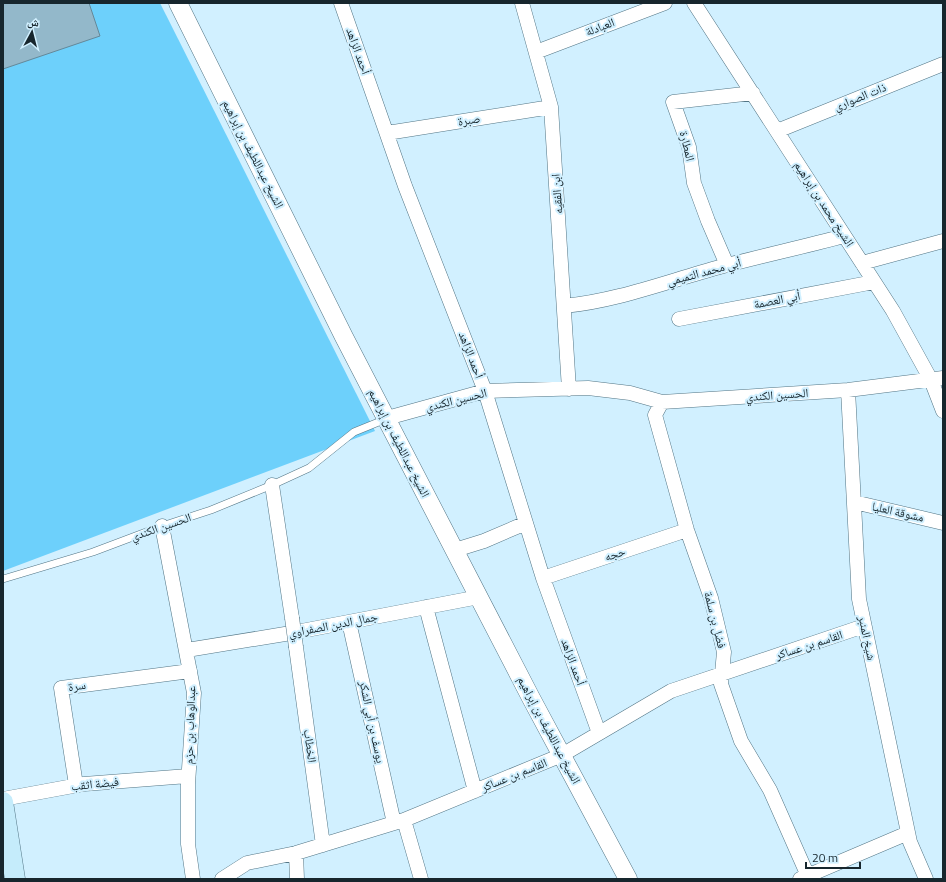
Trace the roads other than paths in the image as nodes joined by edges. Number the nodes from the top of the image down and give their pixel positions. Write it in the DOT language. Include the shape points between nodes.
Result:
graph roads {
  1 [pos="178,3"];
  2 [pos="341,3"];
  3 [pos="522,3"];
  4 [pos="665,3"];
  5 [pos="694,3"];
  6 [pos="536,52"];
  7 [pos="943,64"];
  8 [pos="753,93"];
  9 [pos="551,107"];
  10 [pos="777,131"];
  11 [pos="387,133"];
  12 [pos="844,236"];
  13 [pos="943,241"];
  14 [pos="862,263"];
  15 [pos="727,265"];
  16 [pos="874,282"];
  17 [pos="564,306"];
  18 [pos="679,319"];
  19 [pos="937,379"];
  20 [pos="569,389"];
  21 [pos="848,390"];
  22 [pos="485,391"];
  23 [pos="662,402"];
  24 [pos="943,411"];
  25 [pos="387,418"];
  26 [pos="272,485"];
  27 [pos="854,502"];
  28 [pos="943,522"];
  29 [pos="526,523"];
  30 [pos="162,526"];
  31 [pos="687,530"];
  32 [pos="455,550"];
  33 [pos="543,578"];
  34 [pos="3,579"];
  35 [pos="479,597"];
  36 [pos="426,607"];
  37 [pos="349,622"];
  38 [pos="864,626"];
  39 [pos="187,650"];
  40 [pos="190,671"];
  41 [pos="722,673"];
  42 [pos="599,733"];
  43 [pos="562,755"];
  44 [pos="188,776"];
  45 [pos="76,785"];
  46 [pos="476,791"];
  47 [pos="3,799"];
  48 [pos="3,802"];
  49 [pos="399,822"];
  50 [pos="908,833"];
  51 [pos="323,845"];
  52 [pos="296,853"];
  53 [pos="804,877"];
  54 [pos="14,879"];
  55 [pos="193,879"];
  56 [pos="222,879"];
  57 [pos="297,879"];
  58 [pos="421,879"];
  59 [pos="628,879"];
  60 [pos="926,879"];
  1 -- 25 [label="street, الشيخ عبداللطيف بن إبراهيم"];
  2 -- 11 [label="street, أحمد الزاهد"];
  3 -- 6 [label="street, ابن الفقيه"];
  4 -- 6 [label="street, العبادلة"];
  5 -- 8 [label="street, الشيخ محمد بن إبراهيم"];
  6 -- 9 [label="street, ابن الفقيه"];
  7 -- 10 [label="street, ذات الصواري"];
  8 -- 10 [label="street, الشيخ محمد بن إبراهيم"];
  8 -- 15 [label="street, المطارة" via="673,102 689,147 694,183"];
  9 -- 11 [label="street, صبرة"];
  9 -- 17 [label="street, ابن الفقيه"];
  10 -- 12 [label="street, الشيخ محمد بن إبراهيم"];
  11 -- 22 [label="street, أحمد الزاهد"];
  12 -- 14 [label="street, الشيخ محمد بن إبراهيم"];
  12 -- 15 [label="street, أبي محمد التميمي"];
  13 -- 14 [label="street"];
  14 -- 16 [label="street, الشيخ محمد بن إبراهيم"];
  15 -- 17 [label="street, أبي محمد التميمي" via="592,304"];
  16 -- 18 [label="street, أبي العصمة"];
  16 -- 19 [label="street, الشيخ محمد بن إبراهيم"];
  17 -- 20 [label="street, ابن الفقيه"];
  19 -- 21 [label="street, الحسين الكندي"];
  19 -- 24 [label="street, الشيخ محمد بن إبراهيم"];
  20 -- 22 [label="street, الحسين الكندي"];
  20 -- 23 [label="street, الحسين الكندي" via="588,388 630,393"];
  21 -- 23 [label="street, الحسين الكندي"];
  21 -- 27 [label="street, شيخ المنبر"];
  22 -- 25 [label="street, الحسين الكندي"];
  22 -- 29 [label="street, أحمد الزاهد"];
  23 -- 31 [label="street, فضل بن سلمة" via="655,415"];
  25 -- 26 [label="lane, الحسين الكندي" via="354,432 309,468"];
  25 -- 32 [label="street, الشيخ عبداللطيف بن إبراهيم"];
  26 -- 30 [label="lane, الحسين الكندي" via="211,510"];
  26 -- 51 [label="street, الخطاب, bridge"];
  27 -- 28 [label="street, مشوقة العليا"];
  27 -- 38 [label="street, شيخ المنبر" via="859,599"];
  29 -- 32 [label="street"];
  29 -- 33 [label="street, أحمد الزاهد"];
  30 -- 34 [label="lane, الحسين الكندي" via="93,552"];
  30 -- 39 [label="street, عبدالوهاب بن حزم"];
  31 -- 33 [label="street, حجه"];
  31 -- 41 [label="street, فضل بن سلمة" via="711,598 724,652"];
  32 -- 35 [label="street, الشيخ عبداللطيف بن إبراهيم"];
  33 -- 42 [label="street, أحمد الزاهد"];
  35 -- 36 [label="street, جمال الدين الصفراوي"];
  35 -- 43 [label="street, الشيخ عبداللطيف بن إبراهيم"];
  36 -- 37 [label="street, جمال الدين الصفراوي"];
  36 -- 46 [label="street"];
  37 -- 39 [label="street, جمال الدين الصفراوي"];
  37 -- 49 [label="street, يوسف بن أبي الشكر"];
  38 -- 41 [label="street, القاسم بن عساكر"];
  38 -- 50 [label="street, شيخ المنبر"];
  39 -- 40 [label="street, عبدالوهاب بن حزم"];
  40 -- 44 [label="street, عبدالوهاب بن حزم" via="194,693"];
  40 -- 45 [label="street, سرة" via="61,688"];
  41 -- 42 [label="street, القاسم بن عساكر" via="671,691"];
  41 -- 53 [label="street, فضل بن سلمة" via="721,684 741,741 770,790"];
  42 -- 43 [label="street, القاسم بن عساكر"];
  43 -- 46 [label="street, القاسم بن عساكر"];
  43 -- 59 [label="street, الشيخ عبداللطيف بن إبراهيم"];
  44 -- 45 [label="street, فيضة اثقب"];
  44 -- 55 [label="street, عبدالوهاب بن حزم" via="188,844"];
  45 -- 47 [label="street, فيضة اثقب"];
  46 -- 49 [label="street, القاسم بن عساكر"];
  48 -- 54 [label="main road"];
  49 -- 51 [label="street, القاسم بن عساكر"];
  49 -- 58 [label="street, يوسف بن أبي الشكر"];
  50 -- 53 [label="street"];
  50 -- 60 [label="street, شيخ المنبر"];
  51 -- 52 [label="street, القاسم بن عساكر"];
  52 -- 56 [label="street, القاسم بن عساكر" via="248,863"];
  52 -- 57 [label="street"];
}
